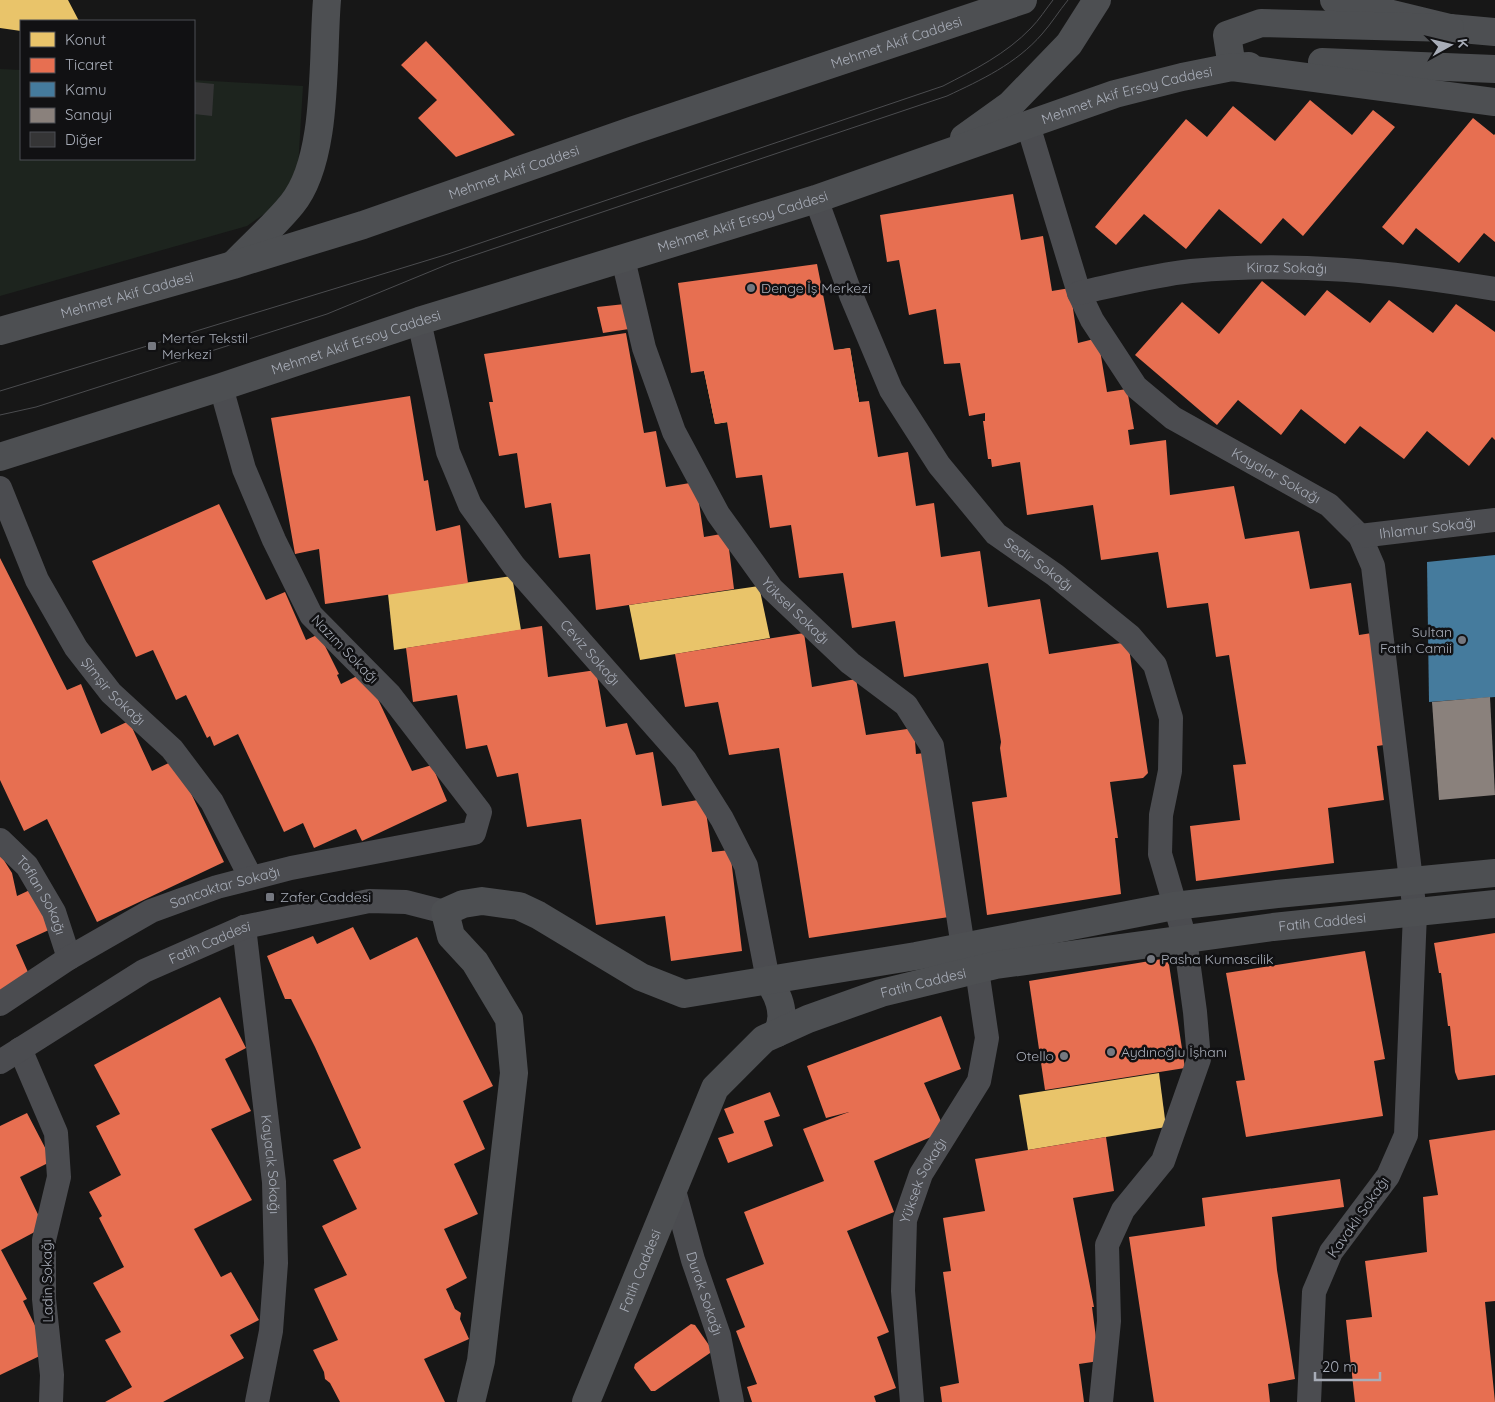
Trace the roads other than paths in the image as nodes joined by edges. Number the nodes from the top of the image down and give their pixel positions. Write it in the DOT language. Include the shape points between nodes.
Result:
graph roads {
  1 [pos="327,0"];
  2 [pos="1023,0"];
  3 [pos="1096,0"];
  4 [pos="1334,0"];
  5 [pos="1450,28"];
  6 [pos="1495,32"];
  7 [pos="1232,67"];
  8 [pos="1495,69"];
  9 [pos="1495,102"];
  10 [pos="1028,125"];
  11 [pos="936,157"];
  12 [pos="816,199"];
  13 [pos="624,259"];
  14 [pos="233,265"];
  15 [pos="1495,289"];
  16 [pos="1079,293"];
  17 [pos="418,321"];
  18 [pos="0,331"];
  19 [pos="221,387"];
  20 [pos="0,457"];
  21 [pos="0,488"];
  22 [pos="1495,520"];
  23 [pos="1360,536"];
  24 [pos="474,833"];
  25 [pos="0,840"];
  26 [pos="1495,873"];
  27 [pos="251,878"];
  28 [pos="1411,881"];
  29 [pos="1495,904"];
  30 [pos="1174,906"];
  31 [pos="446,912"];
  32 [pos="1415,913"];
  33 [pos="244,927"];
  34 [pos="1185,939"];
  35 [pos="964,947"];
  36 [pos="69,958"];
  37 [pos="977,970"];
  38 [pos="768,980"];
  39 [pos="0,1004"];
  40 [pos="778,1033"];
  41 [pos="20,1049"];
  42 [pos="0,1062"];
  43 [pos="673,1187"];
  44 [pos="51,1402"];
  45 [pos="257,1402"];
  46 [pos="472,1402"];
  47 [pos="586,1402"];
  48 [pos="732,1402"];
  49 [pos="912,1402"];
  50 [pos="1101,1402"];
  51 [pos="1309,1402"];
  1 -- 14 [label="main road" via="323,96 313,163 294,202"];
  2 -- 14 [label="main road, Mehmet Akif Caddesi" via="363,225"];
  3 -- 11 [label="main road" via="1069,44 1010,106"];
  4 -- 5 [label="main road"];
  5 -- 6 [label="main road"];
  5 -- 7 [label="main road" via="1261,24 1227,35"];
  7 -- 8 [label="main road" via="1311,62"];
  7 -- 9 [label="main road, Mehmet Akif Ersoy Caddesi"];
  7 -- 10 [label="main road, Mehmet Akif Ersoy Caddesi" via="1115,94"];
  10 -- 11 [label="main road, Mehmet Akif Ersoy Caddesi"];
  10 -- 16 [label="street, Kayalar Sokağı"];
  11 -- 12 [label="main road, Mehmet Akif Ersoy Caddesi"];
  12 -- 13 [label="main road, Mehmet Akif Ersoy Caddesi"];
  12 -- 30 [label="street, Sedir Sokağı" via="890,390 939,465 996,534 1130,636 1155,664 1171,718 1170,771 1161,814 1160,854"];
  13 -- 17 [label="main road, Mehmet Akif Ersoy Caddesi"];
  13 -- 35 [label="street, Yüksel Sokağı" via="644,348 674,432 718,514 772,589 850,663 906,705 932,746"];
  14 -- 18 [label="main road, Mehmet Akif Caddesi"];
  15 -- 16 [label="street, Kiraz Sokağı" via="1402,274 1290,266 1190,271"];
  16 -- 23 [label="street, Kayalar Sokağı" via="1092,320 1136,387 1173,418 1329,505"];
  17 -- 19 [label="main road, Mehmet Akif Ersoy Caddesi"];
  17 -- 38 [label="street, Ceviz Sokağı" via="448,452 470,505 514,566 685,760 722,819 746,866"];
  19 -- 20 [label="main road, Mehmet Akif Ersoy Caddesi"];
  19 -- 24 [label="street, Nazım Sokağı" via="244,469 311,615 390,695 480,812"];
  21 -- 27 [label="street, Şimşir Sokağı" via="37,580 76,648 111,693 172,749 212,802"];
  22 -- 23 [label="street, Ihlamur Sokağı"];
  23 -- 28 [label="street, Kayalar Sokağı" via="1373,566"];
  24 -- 27 [label="street, Sancaktar Sokağı"];
  25 -- 36 [label="street, Taflan Sokağı" via="27,866 41,889 54,912"];
  26 -- 28 [label="main road, Fatih Caddesi"];
  27 -- 36 [label="street, Sancaktar Sokağı" via="151,911"];
  28 -- 30 [label="main road, Fatih Caddesi"];
  28 -- 32 [label="street, Kavaklı Sokağı"];
  29 -- 32 [label="main road, Fatih Caddesi"];
  30 -- 34 [label="street, Sedir Sokağı"];
  30 -- 35 [label="main road, Fatih Caddesi"];
  31 -- 33 [label="street, Fatih Caddesi" via="406,902 369,901"];
  31 -- 38 [label="main road, Fatih Caddesi" via="482,900 518,906 641,977 684,994"];
  31 -- 46 [label="main road" via="451,936 475,962 509,1019 514,1073 481,1362"];
  32 -- 34 [label="main road, Fatih Caddesi"];
  32 -- 51 [label="street, Kavaklı Sokağı" via="1406,1135 1388,1176 1331,1252 1314,1292"];
  33 -- 41 [label="street, Fatih Caddesi" via="144,970"];
  33 -- 45 [label="street, Kayacık Sokağı" via="274,1182 276,1263 271,1331"];
  34 -- 37 [label="main road, Fatih Caddesi"];
  34 -- 50 [label="street, Sedir Sokağı" via="1198,1058 1163,1161 1123,1210 1107,1245 1109,1321"];
  35 -- 38 [label="main road, Fatih Caddesi"];
  36 -- 39 [label="street, Sancaktar Sokağı"];
  37 -- 40 [label="main road, Fatih Caddesi" via="880,994 808,1018"];
  37 -- 49 [label="street, Yüksek Sokağı" via="988,1038 979,1081 922,1174 905,1220 903,1291"];
  38 -- 40 [label="main road" via="782,1010 782,1025"];
  40 -- 43 [label="main road, Fatih Caddesi" via="764,1039 715,1088"];
  41 -- 42 [label="street, Fatih Caddesi"];
  41 -- 44 [label="street, Ladin Sokağı" via="56,1133 59,1177 44,1240 44,1300 52,1375"];
  43 -- 47 [label="main road, Fatih Caddesi"];
  43 -- 48 [label="street, Durak Sokağı" via="719,1336"];
}
